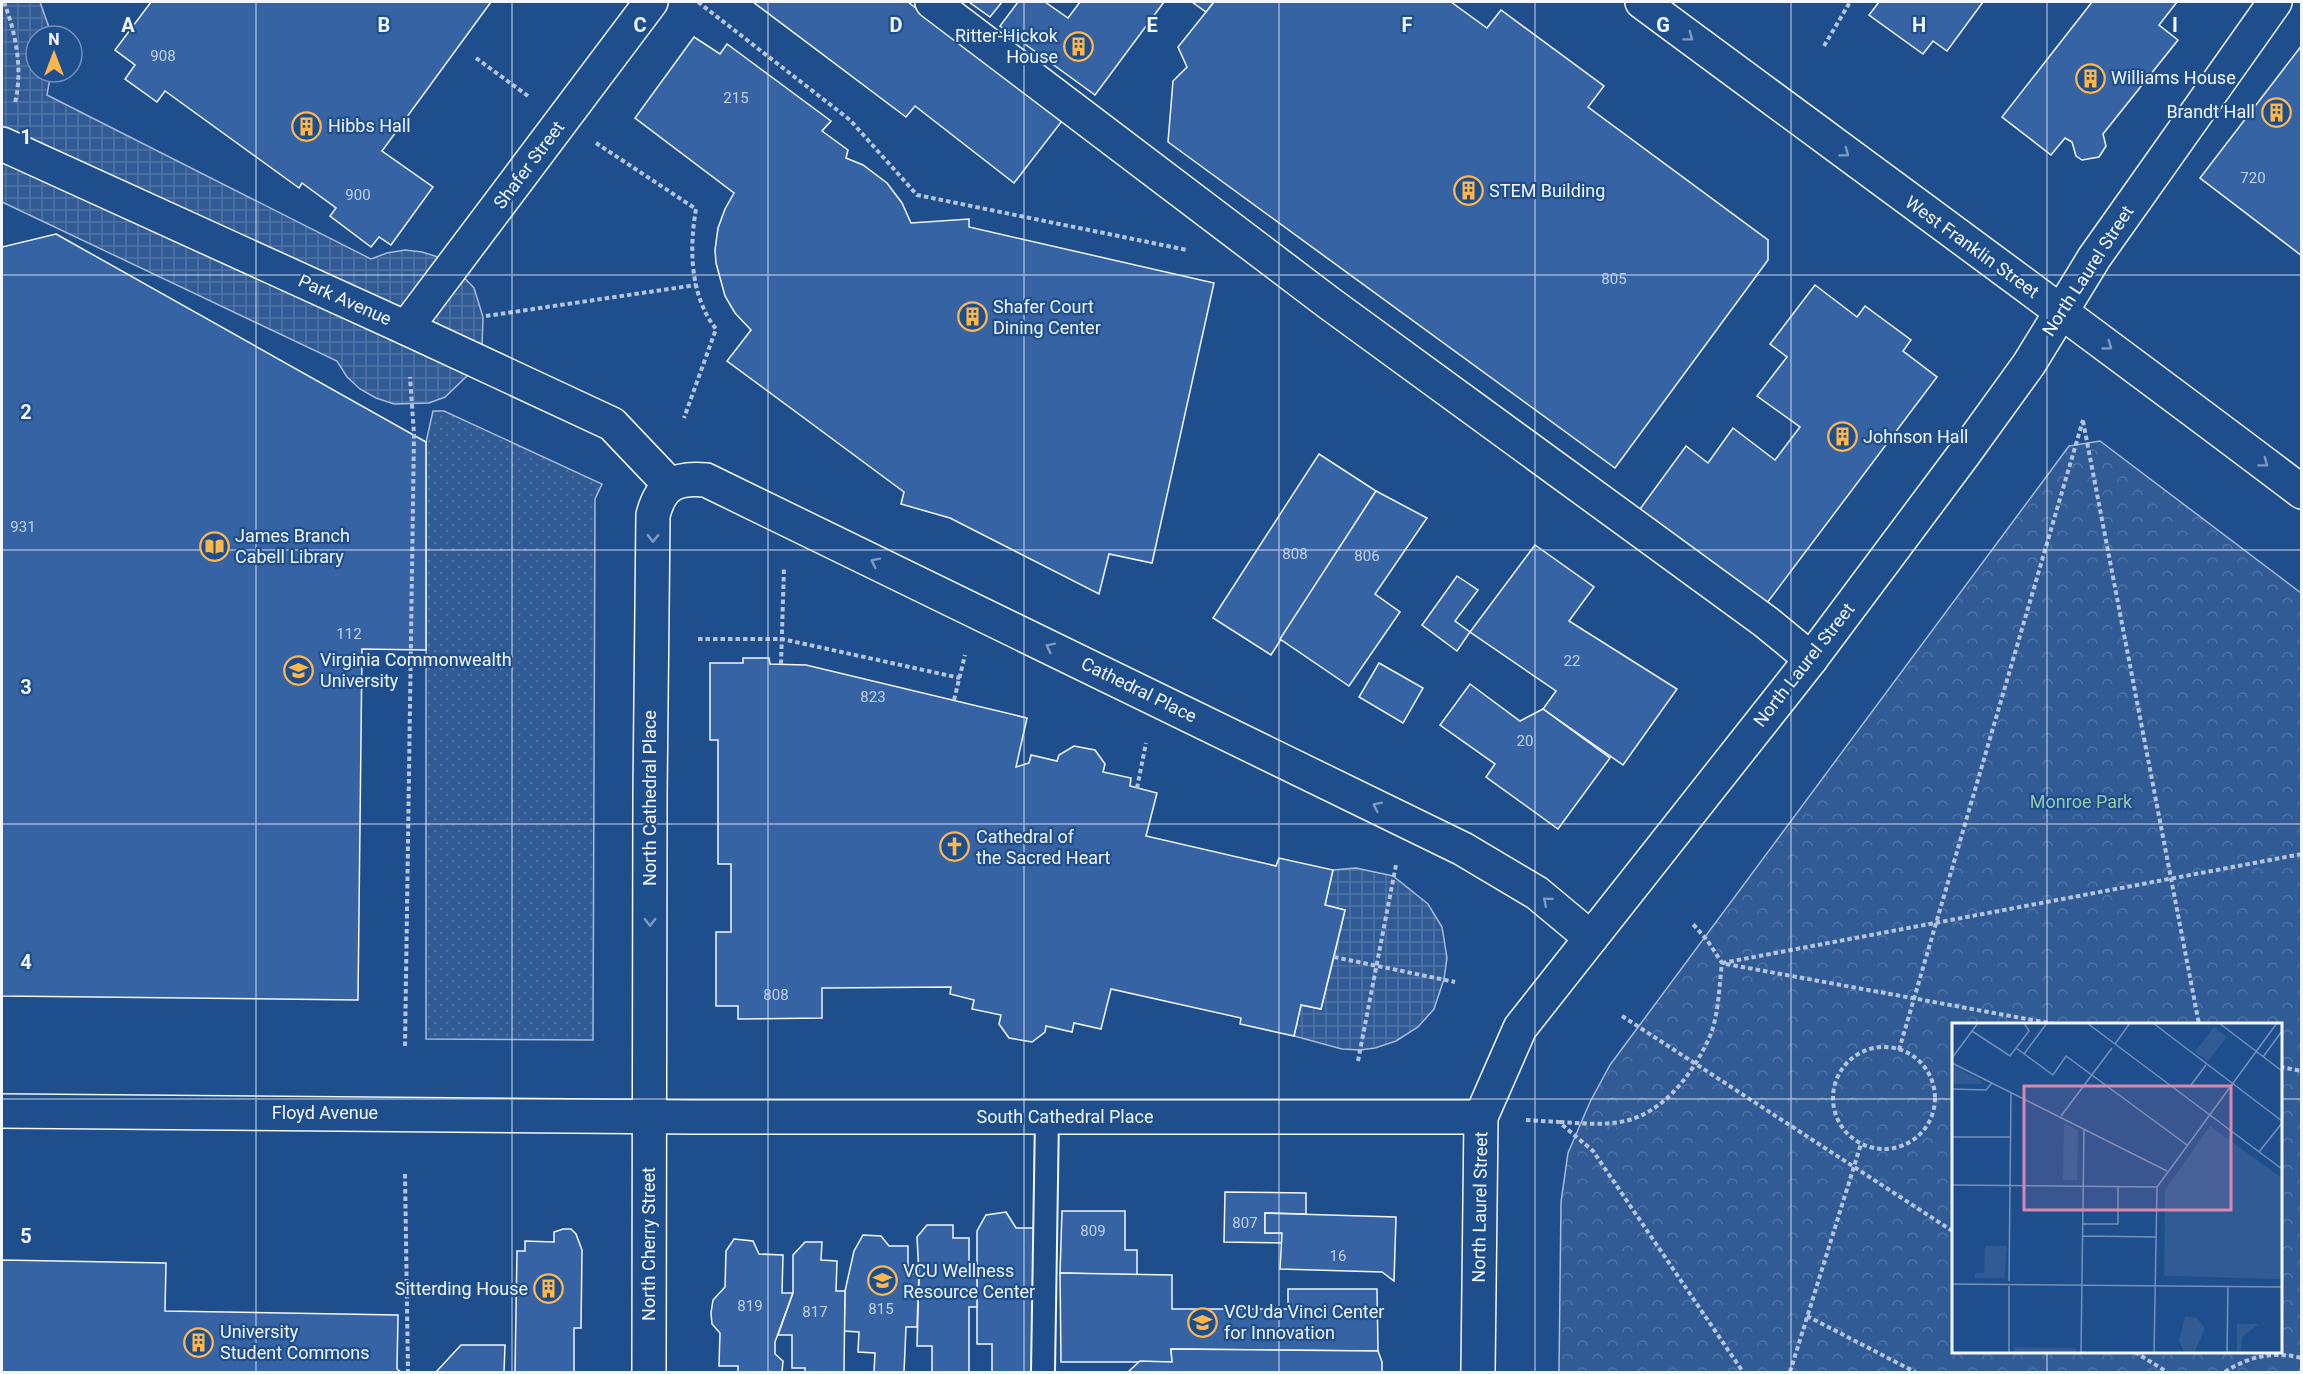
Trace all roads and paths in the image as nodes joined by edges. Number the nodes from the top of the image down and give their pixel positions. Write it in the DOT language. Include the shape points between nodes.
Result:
graph roads {
  1 [pos="4,2"];
  2 [pos="651,2"];
  3 [pos="698,2"];
  4 [pos="932,2"];
  5 [pos="1642,2"];
  6 [pos="1850,2"];
  7 [pos="2274,2"];
  8 [pos="1824,46"];
  9 [pos="476,58"];
  10 [pos="15,105"];
  11 [pos="563,121"];
  12 [pos="2,144"];
  13 [pos="1192,251"];
  14 [pos="696,285"];
  15 [pos="2060,312"];
  16 [pos="483,316"];
  17 [pos="406,328"];
  18 [pos="684,418"];
  19 [pos="670,485"];
  20 [pos="2301,492"];
  21 [pos="784,567"];
  22 [pos="698,639"];
  23 [pos="782,639"];
  24 [pos="965,655"];
  25 [pos="1811,659"];
  26 [pos="781,664"];
  27 [pos="960,678"];
  28 [pos="954,700"];
  29 [pos="1146,743"];
  30 [pos="1137,788"];
  31 [pos="2301,854"];
  32 [pos="1395,865"];
  33 [pos="2170,878"];
  34 [pos="1936,922"];
  35 [pos="1692,923"];
  36 [pos="1591,938"];
  37 [pos="1334,957"];
  38 [pos="1722,963"];
  39 [pos="1376,965"];
  40 [pos="1455,982"];
  41 [pos="1914,998"];
  42 [pos="1622,1016"];
  43 [pos="2049,1023"];
  44 [pos="2199,1023"];
  45 [pos="405,1046"];
  46 [pos="1899,1050"];
  47 [pos="1358,1061"];
  48 [pos="1695,1062"];
  49 [pos="2282,1067"];
  50 [pos="2301,1071"];
  51 [pos="2,1111"];
  52 [pos="649,1116"];
  53 [pos="1047,1117"];
  54 [pos="1481,1117"];
  55 [pos="1560,1122"];
  56 [pos="1861,1143"];
  57 [pos="1854,1166"];
  58 [pos="405,1174"];
  59 [pos="1952,1231"];
  60 [pos="1807,1316"];
  61 [pos="2137,1353"];
  62 [pos="2262,1353"];
  63 [pos="2301,1358"];
  64 [pos="408,1372"];
  65 [pos="649,1372"];
  66 [pos="1043,1372"];
  67 [pos="1478,1372"];
  68 [pos="1743,1372"];
  69 [pos="1790,1372"];
  70 [pos="1915,1372"];
  71 [pos="2167,1372"];
  72 [pos="2225,1372"];
  1 -- 10 [label="path" via="18,56 20,84"];
  2 -- 11 [label="street, Shafer Street"];
  3 -- 13 [label="path" via="850,120 917,195"];
  4 -- 25 [label="street" via="1311,290 1766,622"];
  5 -- 15 [label="street, West Franklin Street, one-way"];
  6 -- 8 [label="path"];
  7 -- 15 [label="street, North Laurel Street"];
  9 -- 11 [label="path"];
  11 -- 14 [label="path" via="696,209"];
  11 -- 17 [label="street, Shafer Street"];
  12 -- 17 [label="street, Park Avenue"];
  14 -- 16 [label="path"];
  14 -- 18 [label="path" via="702,308 716,329"];
  15 -- 20 [label="street, West Franklin Street, one-way"];
  15 -- 25 [label="street, North Laurel Street" via="2022,373"];
  17 -- 19 [label="street, Park Avenue" via="612,424"];
  17 -- 45 [label="path" via="414,434"];
  36 -- 19 [label="street, Cathedral Place, one-way" via="1537,893 1442,838 706,480 688,478"];
  19 -- 52 [label="street, North Cathedral Place, one-way" via="658,498 653,515"];
  21 -- 23 [label="path"];
  22 -- 23 [label="path"];
  23 -- 26 [label="path"];
  23 -- 27 [label="path"];
  24 -- 27 [label="path"];
  25 -- 36 [label="street, North Laurel Street"];
  27 -- 28 [label="path"];
  29 -- 30 [label="path"];
  31 -- 33 [label="path"];
  32 -- 39 [label="path"];
  33 -- 34 [label="path"];
  33 -- 34 [label="path" via="2083,420"];
  33 -- 44 [label="path"];
  34 -- 38 [label="path"];
  34 -- 41 [label="path"];
  35 -- 38 [label="path"];
  36 -- 54 [label="street, North Laurel Street" via="1520,1028"];
  37 -- 39 [label="path"];
  38 -- 41 [label="path"];
  38 -- 48 [label="path" via="1710,1035"];
  39 -- 40 [label="path"];
  39 -- 47 [label="path"];
  41 -- 43 [label="path"];
  41 -- 46 [label="path"];
  42 -- 48 [label="path"];
  46 -- 56 [label="path" via="1882,1048 1861,1053 1839,1074 1833,1103 1837,1118 1847,1133"];
  46 -- 56 [label="path" via="1924,1065 1936,1098 1933,1115 1911,1142 1878,1149"];
  48 -- 55 [label="path" via="1681,1084 1653,1110 1626,1121"];
  48 -- 57 [label="path"];
  49 -- 50 [label="path"];
  51 -- 52 [label="street, Floyd Avenue"];
  52 -- 53 [label="street, South Cathedral Place"];
  52 -- 65 [label="street, North Cherry Street"];
  53 -- 54 [label="street, South Cathedral Place"];
  53 -- 66 [label="lane"];
  54 -- 55 [label="path"];
  54 -- 67 [label="street, North Laurel Street"];
  55 -- 68 [label="path" via="1593,1151"];
  56 -- 57 [label="path"];
  57 -- 59 [label="path"];
  57 -- 60 [label="path"];
  58 -- 64 [label="path"];
  60 -- 69 [label="path"];
  60 -- 70 [label="path"];
  61 -- 71 [label="path"];
  62 -- 63 [label="path"];
  62 -- 72 [label="path"];
}
